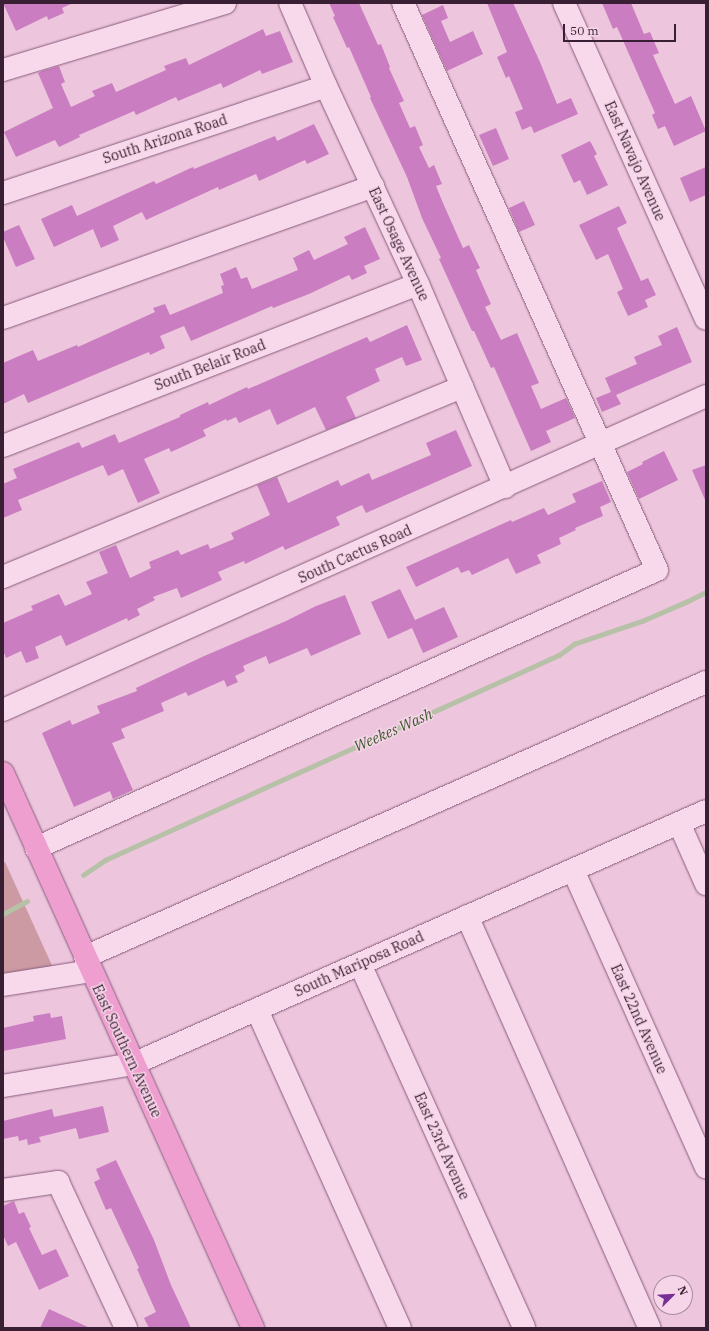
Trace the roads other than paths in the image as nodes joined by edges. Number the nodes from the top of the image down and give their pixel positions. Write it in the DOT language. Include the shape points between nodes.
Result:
graph roads {
  1 [pos="225,3"];
  2 [pos="290,3"];
  3 [pos="403,3"];
  4 [pos="564,3"];
  5 [pos="3,70"];
  6 [pos="326,86"];
  7 [pos="372,186"];
  8 [pos="3,193"];
  9 [pos="418,284"];
  10 [pos="3,318"];
  11 [pos="706,319"];
  12 [pos="462,387"];
  13 [pos="706,396"];
  14 [pos="601,444"];
  15 [pos="3,446"];
  16 [pos="505,487"];
  17 [pos="3,577"];
  18 [pos="706,682"];
  19 [pos="3,710"];
  20 [pos="3,773"];
  21 [pos="706,811"];
  22 [pos="679,823"];
  23 [pos="36,848"];
  24 [pos="573,870"];
  25 [pos="706,884"];
  26 [pos="467,916"];
  27 [pos="88,964"];
  28 [pos="360,964"];
  29 [pos="3,985"];
  30 [pos="257,1010"];
  31 [pos="133,1064"];
  32 [pos="3,1086"];
  33 [pos="706,1168"];
  34 [pos="3,1190"];
  35 [pos="126,1328"];
  36 [pos="253,1328"];
  37 [pos="400,1328"];
  38 [pos="524,1328"];
  39 [pos="650,1328"];
  1 -- 5 [label="street"];
  2 -- 6 [label="street, East Osage Avenue"];
  3 -- 14 [label="street"];
  4 -- 11 [label="street, East Navajo Avenue"];
  6 -- 7 [label="street, East Osage Avenue"];
  6 -- 8 [label="street, South Arizona Road"];
  7 -- 9 [label="street, East Osage Avenue"];
  7 -- 10 [label="street"];
  9 -- 12 [label="street, East Osage Avenue"];
  9 -- 15 [label="street, South Belair Road"];
  12 -- 16 [label="street, East Osage Avenue"];
  12 -- 17 [label="street"];
  13 -- 14 [label="street, South Cactus Road"];
  14 -- 16 [label="street, South Cactus Road"];
  14 -- 23 [label="street" via="657,570"];
  16 -- 19 [label="street, South Cactus Road"];
  18 -- 27 [label="street"];
  20 -- 23 [label="main road, East Southern Avenue"];
  21 -- 22 [label="street, South Mariposa Road"];
  22 -- 24 [label="street, South Mariposa Road"];
  22 -- 25 [label="street"];
  23 -- 27 [label="main road, East Southern Avenue"];
  24 -- 26 [label="street, South Mariposa Road"];
  24 -- 33 [label="street, East 22nd Avenue"];
  26 -- 28 [label="street, South Mariposa Road"];
  26 -- 39 [label="street"];
  27 -- 29 [label="street"];
  27 -- 31 [label="main road, East Southern Avenue"];
  28 -- 30 [label="street, South Mariposa Road"];
  28 -- 38 [label="street, East 23rd Avenue"];
  30 -- 31 [label="street, South Mariposa Road"];
  30 -- 37 [label="street"];
  31 -- 32 [label="street, South Mariposa Road"];
  31 -- 36 [label="main road, East Southern Avenue"];
  34 -- 35 [label="street" via="58,1182"];
}
